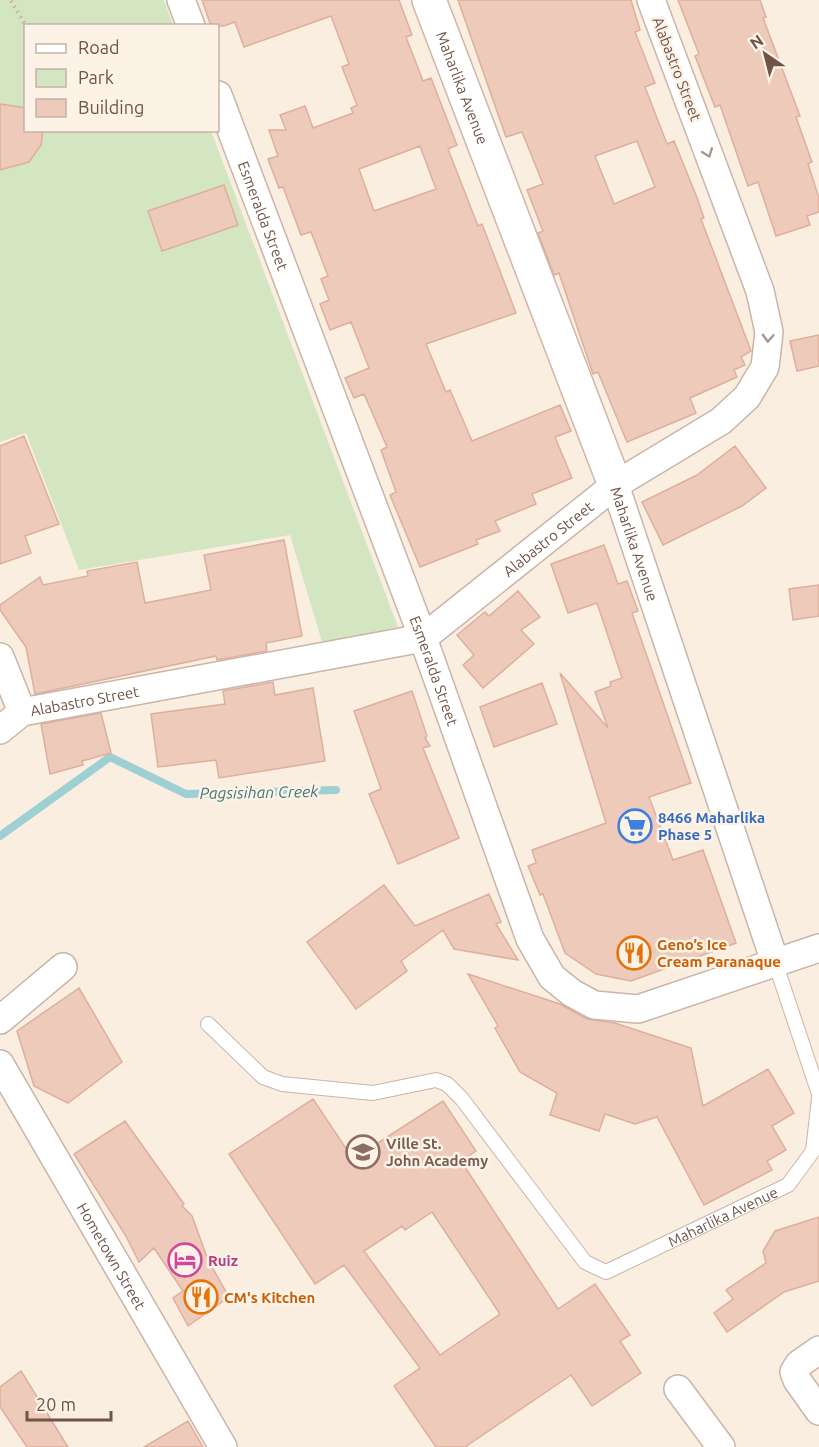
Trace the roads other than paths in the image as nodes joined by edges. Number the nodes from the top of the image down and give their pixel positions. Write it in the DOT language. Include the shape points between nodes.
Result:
graph roads {
  1 [pos="181,0"];
  2 [pos="429,0"];
  3 [pos="651,0"];
  4 [pos="190,24"];
  5 [pos="219,98"];
  6 [pos="615,485"];
  7 [pos="423,638"];
  8 [pos="0,657"];
  9 [pos="22,712"];
  10 [pos="0,730"];
  11 [pos="819,948"];
  12 [pos="775,962"];
  13 [pos="63,966"];
  14 [pos="0,1020"];
  15 [pos="208,1024"];
  16 [pos="0,1064"];
  17 [pos="819,1094"];
  18 [pos="819,1099"];
  19 [pos="819,1350"];
  20 [pos="678,1389"];
  21 [pos="819,1411"];
  22 [pos="223,1447"];
  23 [pos="721,1447"];
  1 -- 4 [label="street"];
  2 -- 6 [label="street, Maharlika Avenue"];
  3 -- 6 [label="street, Alabastro Street, one-way" via="760,291 769,332 765,367 747,397 721,421"];
  5 -- 7 [label="street, Esmeralda Street"];
  6 -- 7 [label="street, Alabastro Street"];
  6 -- 12 [label="street, Maharlika Avenue"];
  7 -- 9 [label="street, Alabastro Street"];
  7 -- 12 [label="street, Esmeralda Street" via="530,939 552,977 594,1005 638,1009"];
  8 -- 9 [label="street"];
  9 -- 10 [label="street, Alabastro Street"];
  11 -- 12 [label="street, Esmeralda Street"];
  12 -- 17 [label="lane, Maharlika Avenue"];
  13 -- 14 [label="street"];
  15 -- 18 [label="lane, Maharlika Avenue" via="263,1077 282,1084 373,1093 409,1088 426,1080 447,1084 585,1262 606,1272 788,1185 813,1151"];
  16 -- 22 [label="street, Hometown Street"];
  19 -- 21 [label="street" via="794,1372"];
  20 -- 23 [label="street"];
}
